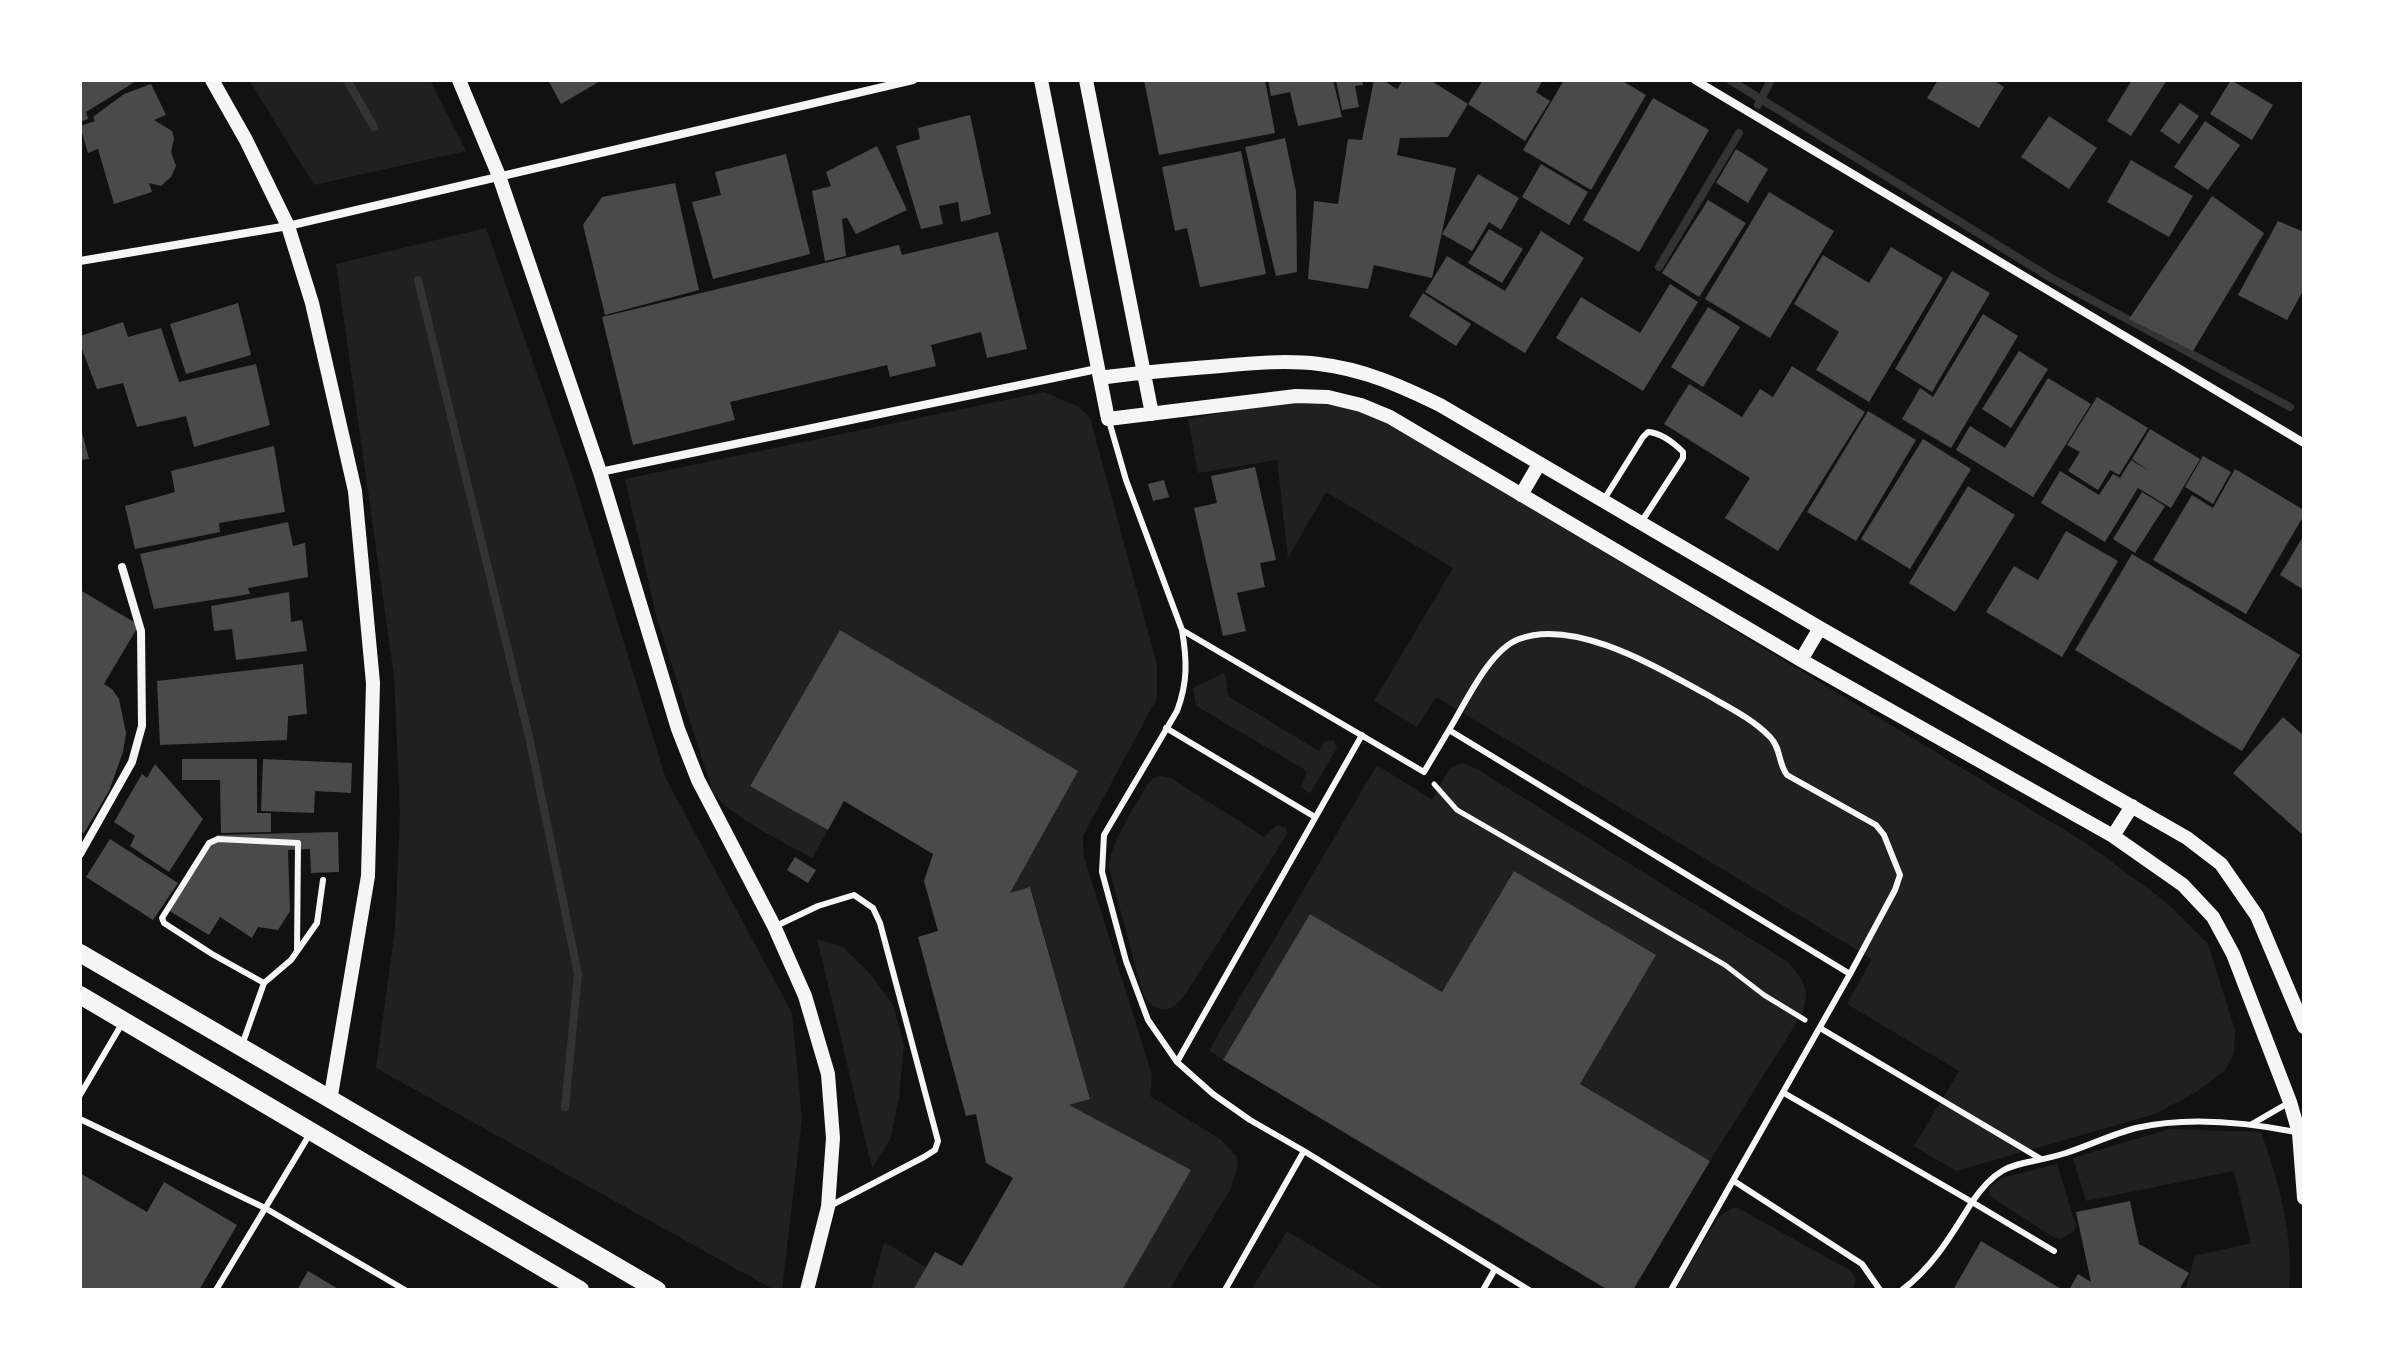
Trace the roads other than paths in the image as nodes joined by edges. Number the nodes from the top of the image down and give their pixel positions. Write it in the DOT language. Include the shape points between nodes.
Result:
graph roads {
  1 [pos="212,80"];
  2 [pos="459,80"];
  3 [pos="1041,80"];
  4 [pos="1086,80"];
  5 [pos="1695,80"];
  6 [pos="907,81"];
  7 [pos="499,176"];
  8 [pos="288,226"];
  9 [pos="80,261"];
  10 [pos="1144,372"];
  11 [pos="1098,374"];
  12 [pos="1152,414"];
  13 [pos="1108,419"];
  14 [pos="2304,443"];
  15 [pos="1539,464"];
  16 [pos="600,472"];
  17 [pos="1521,495"];
  18 [pos="1602,502"];
  19 [pos="1640,524"];
  20 [pos="122,567"];
  21 [pos="1820,628"];
  22 [pos="1182,630"];
  23 [pos="1801,660"];
  24 [pos="1166,728"];
  25 [pos="1449,730"];
  26 [pos="1362,735"];
  27 [pos="2132,806"];
  28 [pos="1315,817"];
  29 [pos="2113,836"];
  30 [pos="80,854"];
  31 [pos="323,880"];
  32 [pos="774,926"];
  33 [pos="297,951"];
  34 [pos="80,953"];
  35 [pos="1850,974"];
  36 [pos="264,983"];
  37 [pos="80,995"];
  38 [pos="124,1021"];
  39 [pos="2304,1027"];
  40 [pos="1820,1028"];
  41 [pos="241,1048"];
  42 [pos="1177,1062"];
  43 [pos="1784,1093"];
  44 [pos="80,1095"];
  45 [pos="2297,1098"];
  46 [pos="330,1101"];
  47 [pos="80,1119"];
  48 [pos="2252,1124"];
  49 [pos="311,1132"];
  50 [pos="2301,1132"];
  51 [pos="1304,1151"];
  52 [pos="2042,1160"];
  53 [pos="1734,1181"];
  54 [pos="2304,1198"];
  55 [pos="1972,1202"];
  56 [pos="828,1207"];
  57 [pos="265,1208"];
  58 [pos="2054,1251"];
  59 [pos="1495,1269"];
  60 [pos="216,1290"];
  61 [pos="405,1290"];
  62 [pos="580,1290"];
  63 [pos="657,1290"];
  64 [pos="807,1290"];
  65 [pos="1225,1290"];
  66 [pos="1483,1290"];
  67 [pos="1529,1290"];
  68 [pos="1671,1290"];
  69 [pos="1880,1290"];
  70 [pos="1902,1290"];
  1 -- 8 [label="street"];
  2 -- 7 [label="street"];
  3 -- 11 [label="street"];
  4 -- 10 [label="street"];
  5 -- 14 [label="street"];
  6 -- 7 [label="street"];
  7 -- 8 [label="street"];
  7 -- 16 [label="street"];
  8 -- 9 [label="street"];
  8 -- 46 [label="street" via="312,303 355,491 373,683 368,876"];
  10 -- 11 [label="street"];
  10 -- 12 [label="street"];
  10 -- 15 [label="street" via="1264,362 1319,364 1368,374 1440,405"];
  11 -- 13 [label="street"];
  11 -- 16 [label="street"];
  12 -- 13 [label="street"];
  12 -- 17 [label="street" via="1296,396 1328,397 1390,417"];
  13 -- 22 [label="lane"];
  15 -- 17 [label="street"];
  15 -- 18 [label="street"];
  16 -- 32 [label="street" via="678,729"];
  17 -- 23 [label="street"];
  18 -- 19 [label="street"];
  18 -- 19 [label="lane" via="1648,432 1675,444 1683,458"];
  19 -- 21 [label="street"];
  20 -- 30 [label="street" via="141,631 142,726 132,762"];
  21 -- 23 [label="street"];
  21 -- 27 [label="street"];
  22 -- 24 [label="lane" via="1186,681"];
  22 -- 26 [label="lane"];
  23 -- 29 [label="street"];
  24 -- 28 [label="lane"];
  24 -- 42 [label="lane" via="1104,835 1102,872 1148,1020"];
  25 -- 26 [label="lane" via="1424,772"];
  25 -- 35 [label="lane"];
  25 -- 35 [label="lane" via="1492,659 1517,639 1532,636 1567,636 1608,646 1734,710 1773,739 1787,775 1876,825 1889,845 1900,875"];
  26 -- 28 [label="lane"];
  27 -- 29 [label="street"];
  27 -- 39 [label="street" via="2221,864 2257,916"];
  28 -- 42 [label="lane"];
  29 -- 45 [label="street" via="2183,885 2213,917"];
  31 -- 33 [label="lane" via="317,923"];
  32 -- 56 [label="street" via="805,996 828,1074 833,1138"];
  32 -- 56 [label="lane" via="854,895 873,908 938,1141 924,1157"];
  33 -- 36 [label="lane"];
  33 -- 36 [label="lane" via="298,843 209,843 162,918"];
  34 -- 41 [label="main road"];
  35 -- 40 [label="lane"];
  36 -- 41 [label="lane"];
  37 -- 38 [label="main road"];
  38 -- 44 [label="lane"];
  38 -- 49 [label="main road"];
  40 -- 43 [label="lane"];
  40 -- 52 [label="lane"];
  41 -- 46 [label="main road"];
  42 -- 51 [label="lane" via="1225,1102"];
  43 -- 53 [label="lane"];
  43 -- 55 [label="lane"];
  45 -- 48 [label="lane"];
  45 -- 50 [label="street"];
  46 -- 63 [label="main road"];
  47 -- 57 [label="lane"];
  48 -- 50 [label="lane"];
  48 -- 52 [label="lane" via="2157,1124"];
  49 -- 57 [label="lane"];
  49 -- 62 [label="main road"];
  50 -- 54 [label="street"];
  51 -- 59 [label="lane"];
  51 -- 65 [label="lane"];
  52 -- 55 [label="lane" via="2011,1165 1986,1182"];
  53 -- 68 [label="lane"];
  53 -- 69 [label="lane" via="1862,1264"];
  55 -- 58 [label="lane"];
  55 -- 70 [label="lane" via="1939,1254"];
  56 -- 64 [label="street"];
  57 -- 60 [label="lane"];
  57 -- 61 [label="lane"];
  59 -- 66 [label="lane"];
  59 -- 67 [label="lane"];
}
